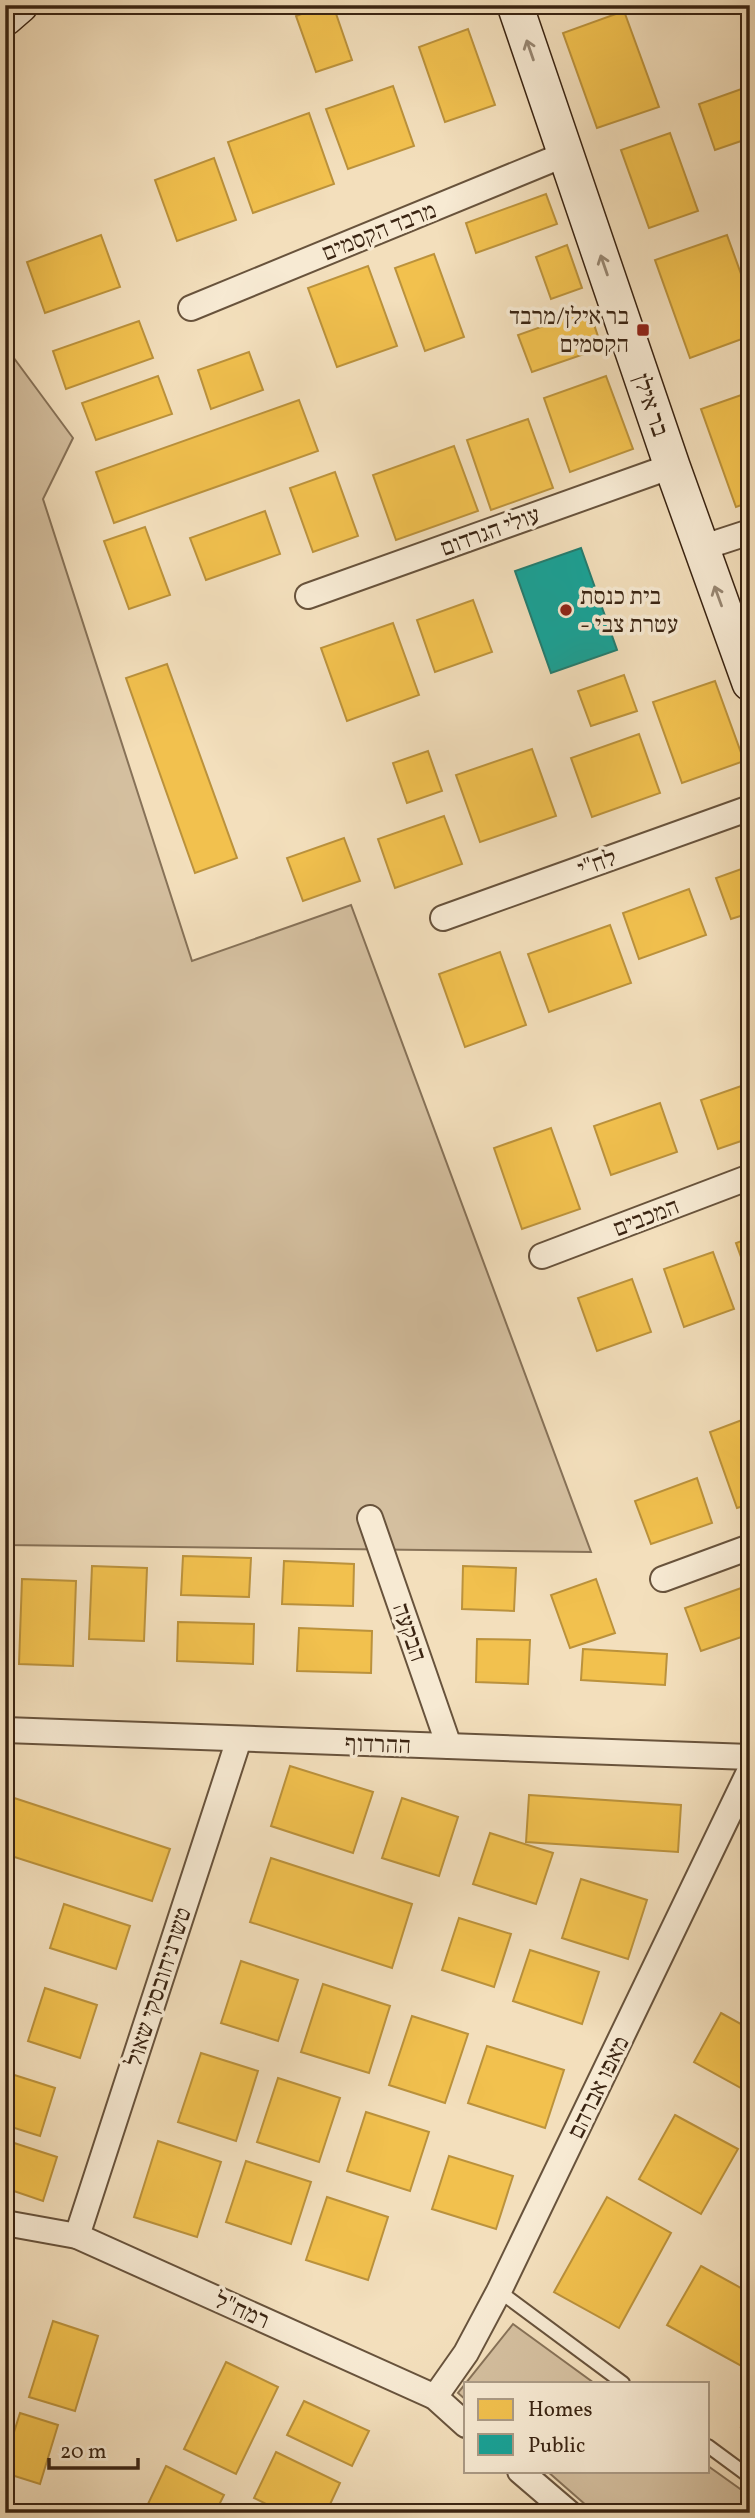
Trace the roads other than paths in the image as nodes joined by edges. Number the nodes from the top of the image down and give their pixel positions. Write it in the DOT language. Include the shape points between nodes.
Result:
graph roads {
  1 [pos="20,5"];
  2 [pos="515,5"];
  3 [pos="5,18"];
  4 [pos="566,154"];
  5 [pos="191,308"];
  6 [pos="672,466"];
  7 [pos="750,532"];
  8 [pos="701,548"];
  9 [pos="308,596"];
  10 [pos="750,683"];
  11 [pos="750,808"];
  12 [pos="443,918"];
  13 [pos="750,1177"];
  14 [pos="542,1256"];
  15 [pos="370,1518"];
  16 [pos="750,1547"];
  17 [pos="663,1579"];
  18 [pos="5,1730"];
  19 [pos="239,1739"];
  20 [pos="449,1746"];
  21 [pos="750,1757"];
  22 [pos="750,1770"];
  23 [pos="5,2223"];
  24 [pos="77,2236"];
  25 [pos="499,2291"];
  26 [pos="622,2382"];
  27 [pos="435,2397"];
  28 [pos="464,2423"];
  29 [pos="710,2447"];
  30 [pos="521,2472"];
  31 [pos="750,2477"];
  32 [pos="569,2513"];
  1 -- 3 [label="street"];
  4 -- 2 [label="street, בר אילן, one-way"];
  4 -- 5 [label="street, מרבד הקסמים"];
  6 -- 4 [label="street, בר אילן, one-way"];
  6 -- 8 [label="street, בר אילן"];
  6 -- 9 [label="street, עולי הגרדום"];
  7 -- 8 [label="street"];
  10 -- 8 [label="street, בר אילן, one-way"];
  11 -- 12 [label="street, לח\"י"];
  13 -- 14 [label="street, המכבים"];
  15 -- 20 [label="street, הבקעה"];
  16 -- 17 [label="street"];
  18 -- 19 [label="street, ההרדוף"];
  19 -- 20 [label="street, ההרדוף"];
  19 -- 24 [label="street, טשרניחובסקי שאול"];
  20 -- 21 [label="street, ההרדוף"];
  22 -- 25 [label="street, מאפו אברהם"];
  23 -- 24 [label="street, רמח\"ל"];
  24 -- 27 [label="street, רמח\"ל"];
  25 -- 26 [label="lane"];
  25 -- 27 [label="street, מאפו אברהם" via="466,2353"];
  27 -- 28 [label="street, רמח\"ל"];
  29 -- 31 [label="lane"];
  30 -- 32 [label="street"];
}
